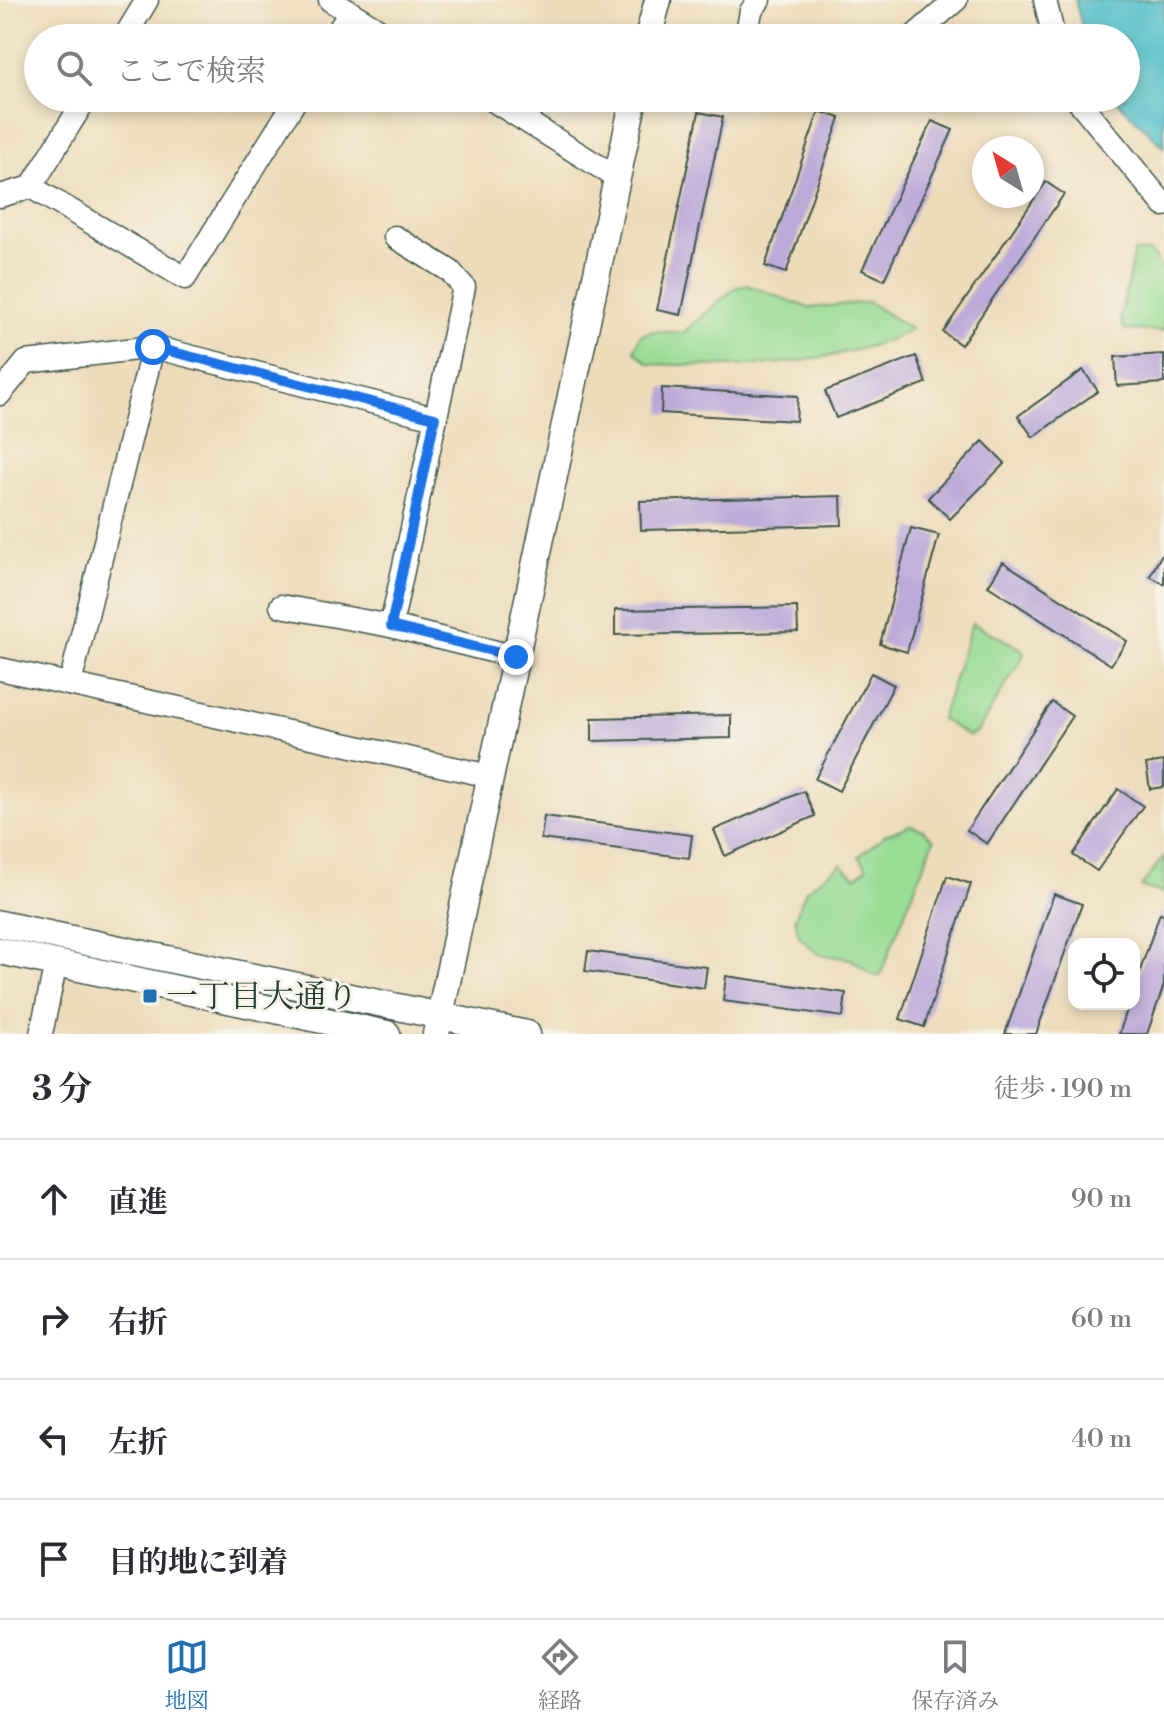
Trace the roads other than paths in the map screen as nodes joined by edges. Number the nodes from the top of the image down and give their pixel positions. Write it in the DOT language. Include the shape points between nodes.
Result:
graph roads {
  1 [pos="147,0"];
  2 [pos="330,0"];
  3 [pos="658,0"];
  4 [pos="759,0"];
  5 [pos="956,0"];
  6 [pos="1045,0"];
  7 [pos="350,12"];
  8 [pos="132,24"];
  9 [pos="343,24"];
  10 [pos="369,24"];
  11 [pos="652,24"];
  12 [pos="749,24"];
  13 [pos="928,24"];
  14 [pos="1051,24"];
  15 [pos="77,112"];
  16 [pos="288,112"];
  17 [pos="512,112"];
  18 [pos="631,112"];
  19 [pos="1088,112"];
  20 [pos="616,177"];
  21 [pos="31,187"];
  22 [pos="0,196"];
  23 [pos="1164,205"];
  24 [pos="395,237"];
  25 [pos="153,347"];
  26 [pos="0,394"];
  27 [pos="435,418"];
  28 [pos="281,606"];
  29 [pos="391,626"];
  30 [pos="516,657"];
  31 [pos="0,669"];
  32 [pos="70,684"];
  33 [pos="490,776"];
  34 [pos="0,924"];
  35 [pos="0,951"];
  36 [pos="56,963"];
  37 [pos="438,1024"];
  38 [pos="41,1034"];
  39 [pos="387,1034"];
  40 [pos="527,1034"];
  1 -- 8 [label="street"];
  2 -- 7 [label="street"];
  3 -- 11 [label="street"];
  4 -- 12 [label="street"];
  5 -- 13 [label="street"];
  6 -- 14 [label="street"];
  7 -- 9 [label="street"];
  7 -- 10 [label="street"];
  15 -- 21 [label="street"];
  16 -- 21 [label="street" via="185,278"];
  17 -- 20 [label="street"];
  18 -- 20 [label="street"];
  19 -- 23 [label="street"];
  20 -- 30 [label="street"];
  21 -- 22 [label="street"];
  24 -- 27 [label="street" via="450,271 464,287"];
  25 -- 26 [label="street" via="26,362"];
  25 -- 27 [label="street"];
  25 -- 32 [label="street"];
  27 -- 29 [label="street"];
  28 -- 29 [label="street"];
  29 -- 30 [label="street"];
  30 -- 33 [label="street"];
  31 -- 32 [label="street"];
  32 -- 33 [label="street"];
  33 -- 37 [label="street"];
  34 -- 37 [label="street"];
  35 -- 36 [label="street"];
  36 -- 38 [label="street"];
  36 -- 39 [label="street"];
  37 -- 40 [label="street"];
}
